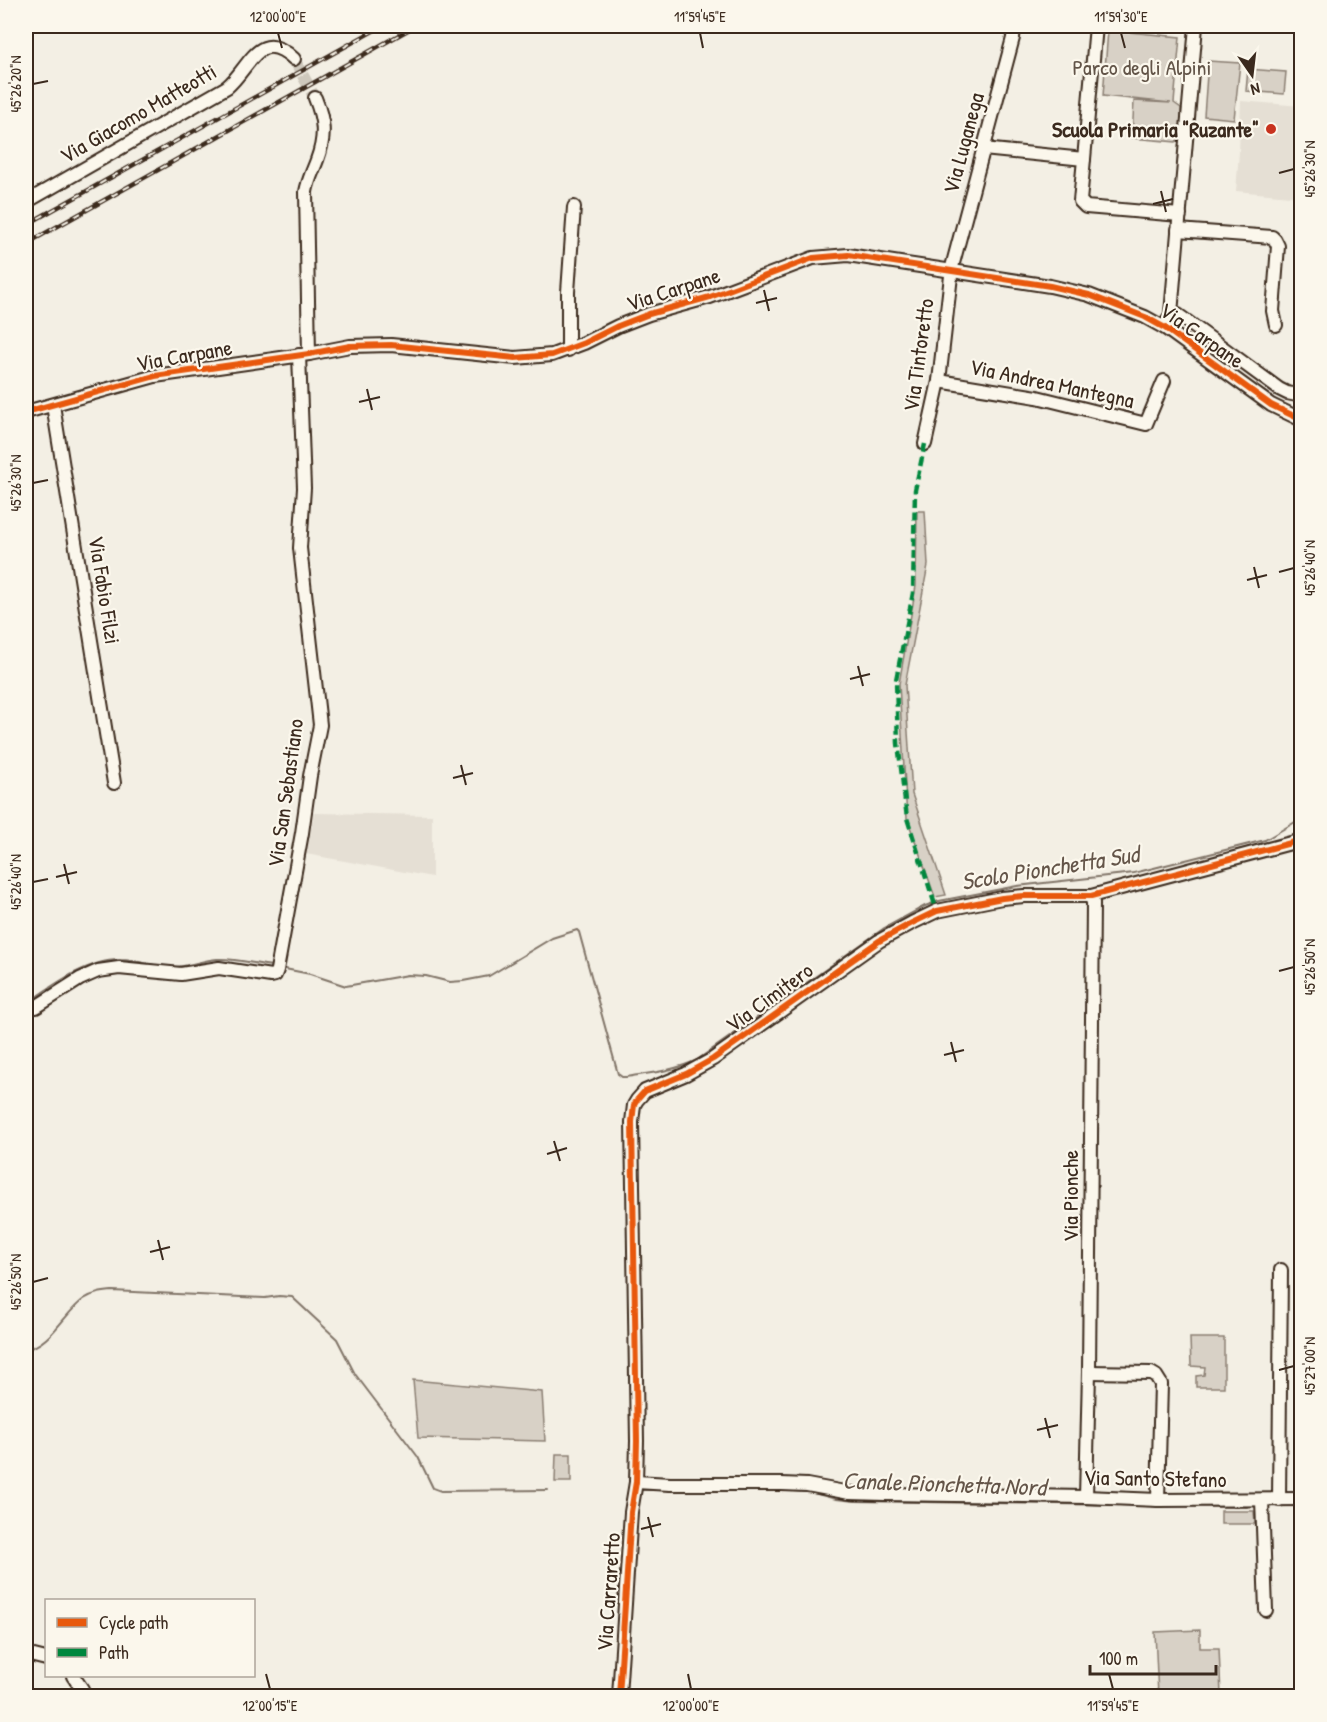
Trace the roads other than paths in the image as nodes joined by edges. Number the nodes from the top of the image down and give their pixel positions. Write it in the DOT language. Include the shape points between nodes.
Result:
graph roads {
  1 [pos="1014,26"];
  2 [pos="1096,26"];
  3 [pos="1196,26"];
  4 [pos="294,59"];
  5 [pos="315,98"];
  6 [pos="983,149"];
  7 [pos="1083,159"];
  8 [pos="26,202"];
  9 [pos="574,207"];
  10 [pos="1180,215"];
  11 [pos="1178,230"];
  12 [pos="951,272"];
  13 [pos="1171,314"];
  14 [pos="1276,325"];
  15 [pos="1165,328"];
  16 [pos="568,350"];
  17 [pos="304,355"];
  18 [pos="939,381"];
  19 [pos="1164,381"];
  20 [pos="1287,393"];
  21 [pos="1302,396"];
  22 [pos="53,405"];
  23 [pos="1280,411"];
  24 [pos="26,412"];
  25 [pos="1302,420"];
  26 [pos="925,444"];
  27 [pos="114,783"];
  28 [pos="1302,840"];
  29 [pos="1091,896"];
  30 [pos="36,1007"];
  31 [pos="1281,1270"];
  32 [pos="1089,1372"];
  33 [pos="635,1486"];
  34 [pos="1086,1497"];
  35 [pos="1302,1499"];
  36 [pos="1158,1500"];
  37 [pos="1262,1500"];
  38 [pos="1279,1500"];
  39 [pos="1266,1610"];
  40 [pos="26,1654"];
  41 [pos="45,1659"];
  42 [pos="74,1677"];
  43 [pos="84,1696"];
  44 [pos="619,1696"];
  1 -- 6 [label="street, Via Luganega"];
  2 -- 7 [label="street"];
  3 -- 10 [label="street"];
  4 -- 8 [label="street, Via Giacomo Matteotti" via="270,47 257,52 228,87"];
  5 -- 17 [label="street" via="324,130 306,192"];
  6 -- 7 [label="street"];
  6 -- 12 [label="street, Via Luganega"];
  7 -- 10 [label="street" via="1080,201 1086,207"];
  9 -- 16 [label="street"];
  10 -- 11 [label="street"];
  11 -- 13 [label="street"];
  11 -- 14 [label="street" via="1272,237 1278,250 1273,311"];
  12 -- 15 [label="street, Via Carpane" via="1089,295"];
  12 -- 16 [label="street, Via Carpane" via="848,255 813,258 710,297 649,314"];
  12 -- 18 [label="street, Via Tintoretto"];
  13 -- 15 [label="street"];
  13 -- 20 [label="street, Via Carpane" via="1178,315"];
  15 -- 23 [label="street, Via Carpane"];
  16 -- 17 [label="street, Via Carpane" via="515,358 391,345 350,346"];
  17 -- 22 [label="street, Via Carpane" via="155,376"];
  17 -- 30 [label="street, Via San Sebastiano" via="300,548 320,725 275,975 219,968 181,974 119,968 89,974"];
  18 -- 19 [label="street, Via Andrea Mantegna" via="1036,397 1146,424"];
  18 -- 26 [label="street, Via Tintoretto"];
  20 -- 21 [label="street, Via Carpane"];
  20 -- 23 [label="street"];
  22 -- 24 [label="street, Via Carpane"];
  22 -- 27 [label="street, Via Fabio Filzi"];
  23 -- 25 [label="street, Via Carpane"];
  28 -- 29 [label="street, Via Cimitero"];
  29 -- 32 [label="street, Via Pionche"];
  29 -- 33 [label="street, Via Cimitero" via="1002,898 926,915 879,941 713,1059 645,1091 637,1100 632,1113"];
  31 -- 38 [label="street"];
  32 -- 34 [label="street, Via Pionche"];
  32 -- 36 [label="street" via="1151,1373 1159,1379"];
  33 -- 34 [label="street, Via Santo Stefano" via="782,1484 850,1493"];
  33 -- 44 [label="street, Via Carraretto"];
  34 -- 36 [label="street, Via Santo Stefano"];
  35 -- 38 [label="street, Via Santo Stefano"];
  36 -- 37 [label="street, Via Santo Stefano"];
  37 -- 38 [label="street, Via Santo Stefano"];
  37 -- 39 [label="street"];
  40 -- 41 [label="street"];
  42 -- 43 [label="street"];
}
